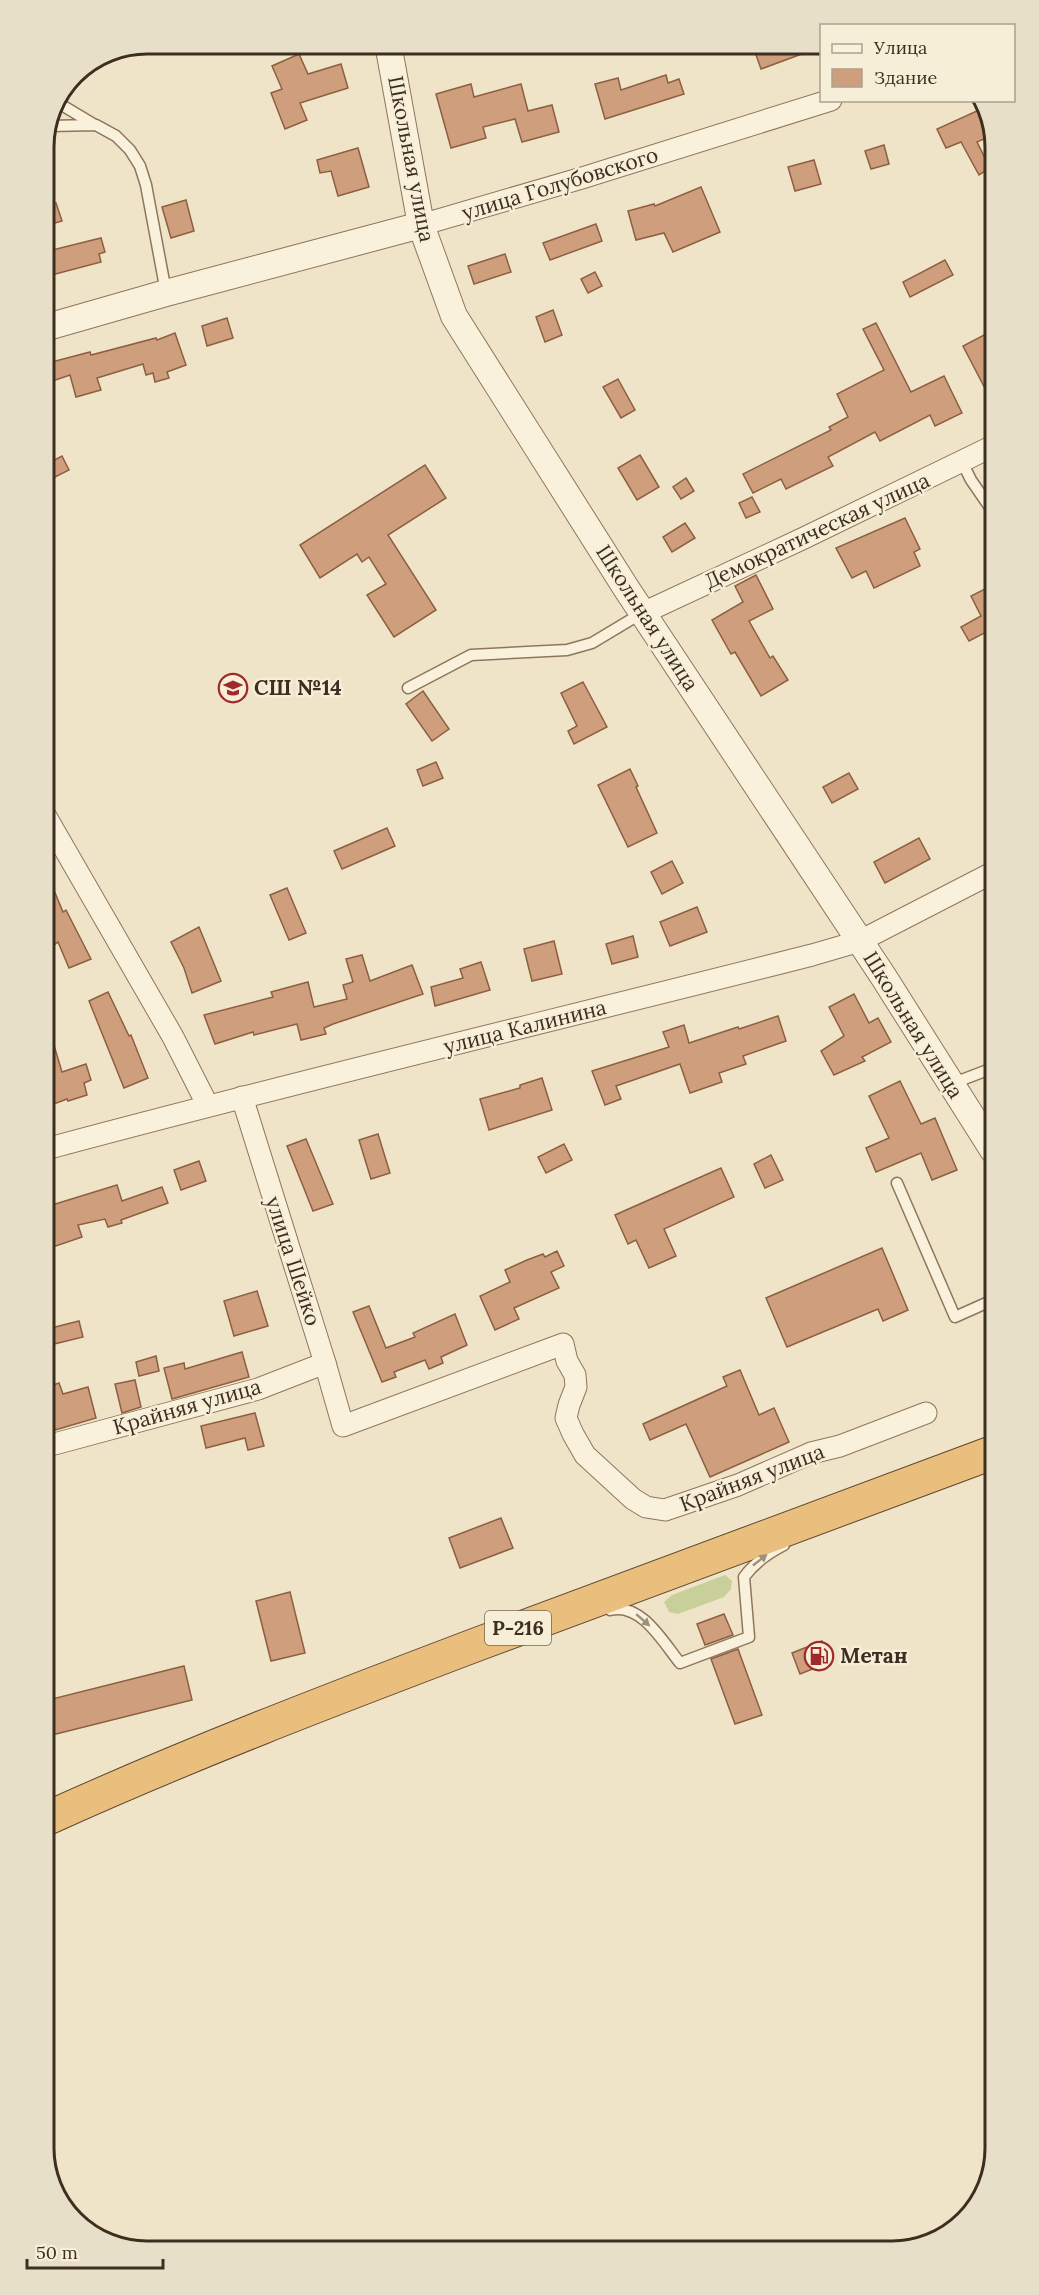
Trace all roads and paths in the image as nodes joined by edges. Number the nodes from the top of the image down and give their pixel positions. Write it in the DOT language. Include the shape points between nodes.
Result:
graph roads {
  1 [pos="390,54"];
  2 [pos="825,102"];
  3 [pos="64,106"];
  4 [pos="96,125"];
  5 [pos="57,126"];
  6 [pos="421,225"];
  7 [pos="166,292"];
  8 [pos="54,325"];
  9 [pos="985,450"];
  10 [pos="962,462"];
  11 [pos="985,500"];
  12 [pos="642,613"];
  13 [pos="408,688"];
  14 [pos="54,831"];
  15 [pos="985,877"];
  16 [pos="860,941"];
  17 [pos="985,1071"];
  18 [pos="951,1084"];
  19 [pos="242,1097"];
  20 [pos="208,1106"];
  21 [pos="985,1137"];
  22 [pos="54,1147"];
  23 [pos="897,1183"];
  24 [pos="985,1303"];
  25 [pos="325,1363"];
  26 [pos="927,1413"];
  27 [pos="343,1426"];
  28 [pos="54,1444"];
  29 [pos="985,1455"];
  30 [pos="870,1497"];
  31 [pos="603,1611"];
  32 [pos="584,1616"];
  33 [pos="527,1625"];
  34 [pos="54,1815"];
  1 -- 6 [label="street, Школьная улица"];
  2 -- 6 [label="street, улица Голубовского"];
  3 -- 4 [label="lane"];
  4 -- 5 [label="lane"];
  4 -- 7 [label="lane" via="116,136 140,166"];
  6 -- 7 [label="street, улица Голубовского"];
  6 -- 12 [label="street, Школьная улица" via="454,316"];
  7 -- 8 [label="street, улица Голубовского"];
  9 -- 10 [label="street, Демократическая улица"];
  10 -- 11 [label="lane"];
  10 -- 12 [label="street, Демократическая улица"];
  12 -- 13 [label="lane" via="592,643 567,650 471,655"];
  12 -- 16 [label="street, Школьная улица"];
  14 -- 20 [label="street" via="173,1037"];
  15 -- 16 [label="street, улица Калинина"];
  16 -- 18 [label="street, Школьная улица"];
  16 -- 19 [label="street, улица Калинина"];
  17 -- 18 [label="lane"];
  18 -- 21 [label="street, Школьная улица"];
  19 -- 20 [label="street, улица Калинина"];
  19 -- 25 [label="street, улица Шейко"];
  20 -- 22 [label="street, улица Калинина"];
  23 -- 24 [label="lane" via="954,1317"];
  25 -- 27 [label="street, улица Шейко"];
  25 -- 28 [label="street, Крайняя улица" via="258,1389"];
  26 -- 27 [label="street, Крайняя улица" via="665,1510 646,1508 585,1455 566,1418 576,1387 563,1344"];
  29 -- 30 [label="highway, Р-216"];
  31 -- 30 [label="lane, one-way" via="621,1607 640,1615 680,1663 740,1641 749,1637 744,1577 752,1566 766,1554"];
  30 -- 33 [label="highway, Р-216"];
  32 -- 33 [label="lane"];
  33 -- 34 [label="highway, Р-216" via="282,1718"];
}
